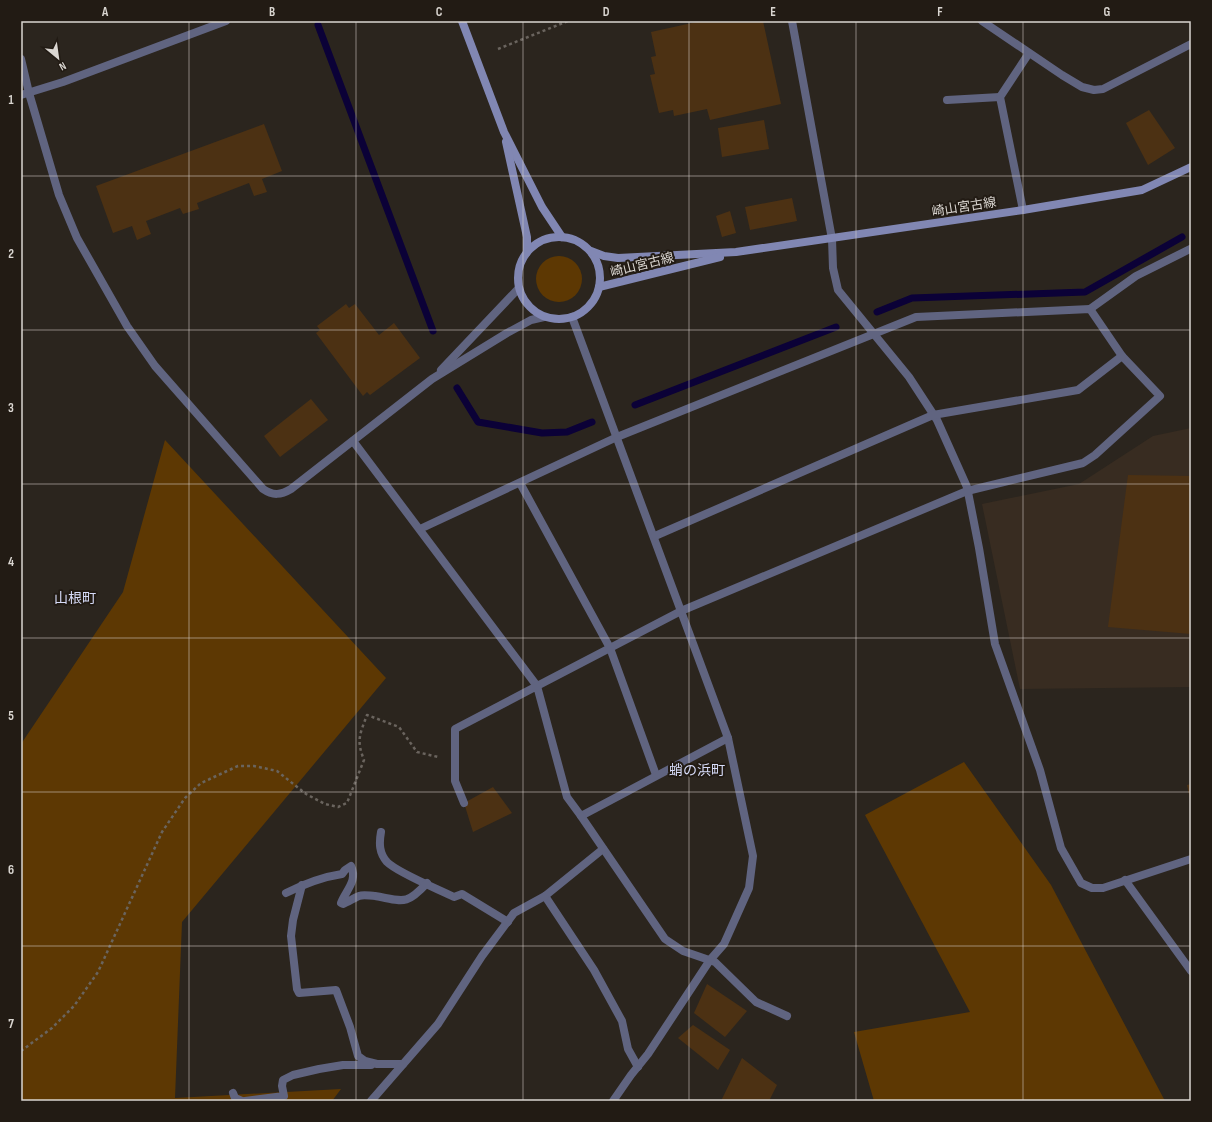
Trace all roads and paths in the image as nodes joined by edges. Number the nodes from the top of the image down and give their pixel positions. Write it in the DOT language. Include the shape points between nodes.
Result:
graph roads {
  1 [pos="226,21"];
  2 [pos="462,21"];
  3 [pos="568,21"];
  4 [pos="792,21"];
  5 [pos="982,21"];
  6 [pos="1191,44"];
  7 [pos="498,49"];
  8 [pos="1029,53"];
  9 [pos="21,59"];
  10 [pos="30,93"];
  11 [pos="21,95"];
  12 [pos="1000,97"];
  13 [pos="946,100"];
  14 [pos="504,132"];
  15 [pos="1191,167"];
  16 [pos="1023,210"];
  17 [pos="562,237"];
  18 [pos="832,239"];
  19 [pos="1190,249"];
  20 [pos="590,251"];
  21 [pos="527,252"];
  22 [pos="736,252"];
  23 [pos="599,287"];
  24 [pos="518,288"];
  25 [pos="1090,309"];
  26 [pos="544,317"];
  27 [pos="572,317"];
  28 [pos="873,334"];
  29 [pos="1122,356"];
  30 [pos="432,379"];
  31 [pos="933,415"];
  32 [pos="617,437"];
  33 [pos="353,441"];
  34 [pos="520,483"];
  35 [pos="967,491"];
  36 [pos="420,529"];
  37 [pos="655,536"];
  38 [pos="681,611"];
  39 [pos="610,648"];
  40 [pos="537,686"];
  41 [pos="728,738"];
  42 [pos="453,759"];
  43 [pos="656,775"];
  44 [pos="464,803"];
  45 [pos="581,816"];
  46 [pos="381,832"];
  47 [pos="603,849"];
  48 [pos="1191,859"];
  49 [pos="1125,880"];
  50 [pos="427,883"];
  51 [pos="302,885"];
  52 [pos="286,893"];
  53 [pos="545,896"];
  54 [pos="508,922"];
  55 [pos="710,960"];
  56 [pos="1191,971"];
  57 [pos="787,1016"];
  58 [pos="21,1051"];
  59 [pos="373,1063"];
  60 [pos="402,1064"];
  61 [pos="638,1067"];
  62 [pos="233,1093"];
  63 [pos="244,1101"];
  64 [pos="371,1101"];
  65 [pos="613,1101"];
  1 -- 10 [label="street"];
  2 -- 14 [label="main road"];
  3 -- 7 [label="path"];
  4 -- 18 [label="street"];
  5 -- 8 [label="street"];
  6 -- 8 [label="street" via="1103,88 1094,90 1076,83"];
  8 -- 12 [label="street"];
  9 -- 10 [label="street"];
  10 -- 11 [label="street"];
  10 -- 33 [label="street" via="59,195 77,238 127,326 155,366 263,489 270,494 282,494"];
  12 -- 13 [label="street"];
  12 -- 16 [label="street"];
  14 -- 17 [label="main road" via="542,206"];
  14 -- 21 [label="main road" via="528,237"];
  15 -- 16 [label="main road, 崎山宮古線" via="1142,190"];
  16 -- 18 [label="main road, 崎山宮古線"];
  17 -- 20 [label="main road, 崎山宮古線" via="573,239"];
  17 -- 21 [label="main road" via="543,240"];
  18 -- 22 [label="main road, 崎山宮古線"];
  18 -- 28 [label="street" via="833,268 838,290"];
  19 -- 25 [label="street" via="1136,276"];
  20 -- 22 [label="main road, 崎山宮古線" via="618,258"];
  20 -- 23 [label="main road, 崎山宮古線" via="597,262"];
  21 -- 24 [label="main road" via="518,269"];
  22 -- 23 [label="main road, 崎山宮古線"];
  23 -- 27 [label="main road, 崎山宮古線" via="596,297 589,306"];
  24 -- 26 [label="main road" via="528,306"];
  24 -- 30 [label="street"];
  25 -- 28 [label="street" via="916,317"];
  25 -- 29 [label="street"];
  26 -- 27 [label="main road"];
  26 -- 30 [label="street" via="531,320 507,333"];
  27 -- 32 [label="street"];
  28 -- 31 [label="street" via="909,378"];
  28 -- 32 [label="street"];
  29 -- 31 [label="street" via="1078,390"];
  29 -- 35 [label="street" via="1160,396 1095,455 1083,463 1068,468"];
  30 -- 33 [label="street"];
  31 -- 35 [label="street"];
  31 -- 37 [label="street"];
  32 -- 34 [label="street"];
  32 -- 37 [label="street"];
  33 -- 36 [label="street"];
  34 -- 36 [label="street"];
  34 -- 39 [label="street"];
  35 -- 38 [label="street"];
  35 -- 49 [label="street" via="995,644 1040,770 1061,848 1081,883 1092,888 1103,888"];
  36 -- 40 [label="street"];
  37 -- 38 [label="street"];
  38 -- 39 [label="street"];
  38 -- 41 [label="street"];
  39 -- 40 [label="street"];
  39 -- 43 [label="street"];
  40 -- 42 [label="street" via="455,728"];
  40 -- 45 [label="street" via="567,797"];
  41 -- 43 [label="street"];
  41 -- 55 [label="street" via="753,856 749,888 724,944"];
  42 -- 44 [label="street" via="455,781"];
  42 -- 58 [label="path" via="417,752 407,742 399,727 367,715 359,736 359,747 364,760 348,803 338,807 325,804 306,794 277,771 254,766 238,766 201,783 185,798 162,832 98,972 74,1006 52,1028"];
  43 -- 45 [label="street"];
  45 -- 47 [label="street"];
  46 -- 50 [label="street" via="379,843 387,861"];
  47 -- 53 [label="street"];
  47 -- 55 [label="street" via="665,939 683,951"];
  48 -- 49 [label="street"];
  49 -- 56 [label="street"];
  50 -- 51 [label="street" via="413,898 407,900 397,901 367,895 343,904 352,883 354,873 351,866 342,874"];
  50 -- 54 [label="street" via="454,897 462,894"];
  51 -- 52 [label="street"];
  51 -- 59 [label="street" via="291,936 297,989 300,993 336,990 358,1056"];
  53 -- 54 [label="street" via="514,913"];
  53 -- 61 [label="street" via="594,970 622,1021 628,1049"];
  54 -- 60 [label="street" via="482,956 438,1024"];
  55 -- 57 [label="street" via="756,1002"];
  55 -- 61 [label="street"];
  59 -- 60 [label="street"];
  59 -- 63 [label="street" via="370,1066 343,1065 292,1075 283,1080 284,1096"];
  60 -- 64 [label="street"];
  61 -- 65 [label="street"];
  62 -- 63 [label="street" via="235,1098"];
}
